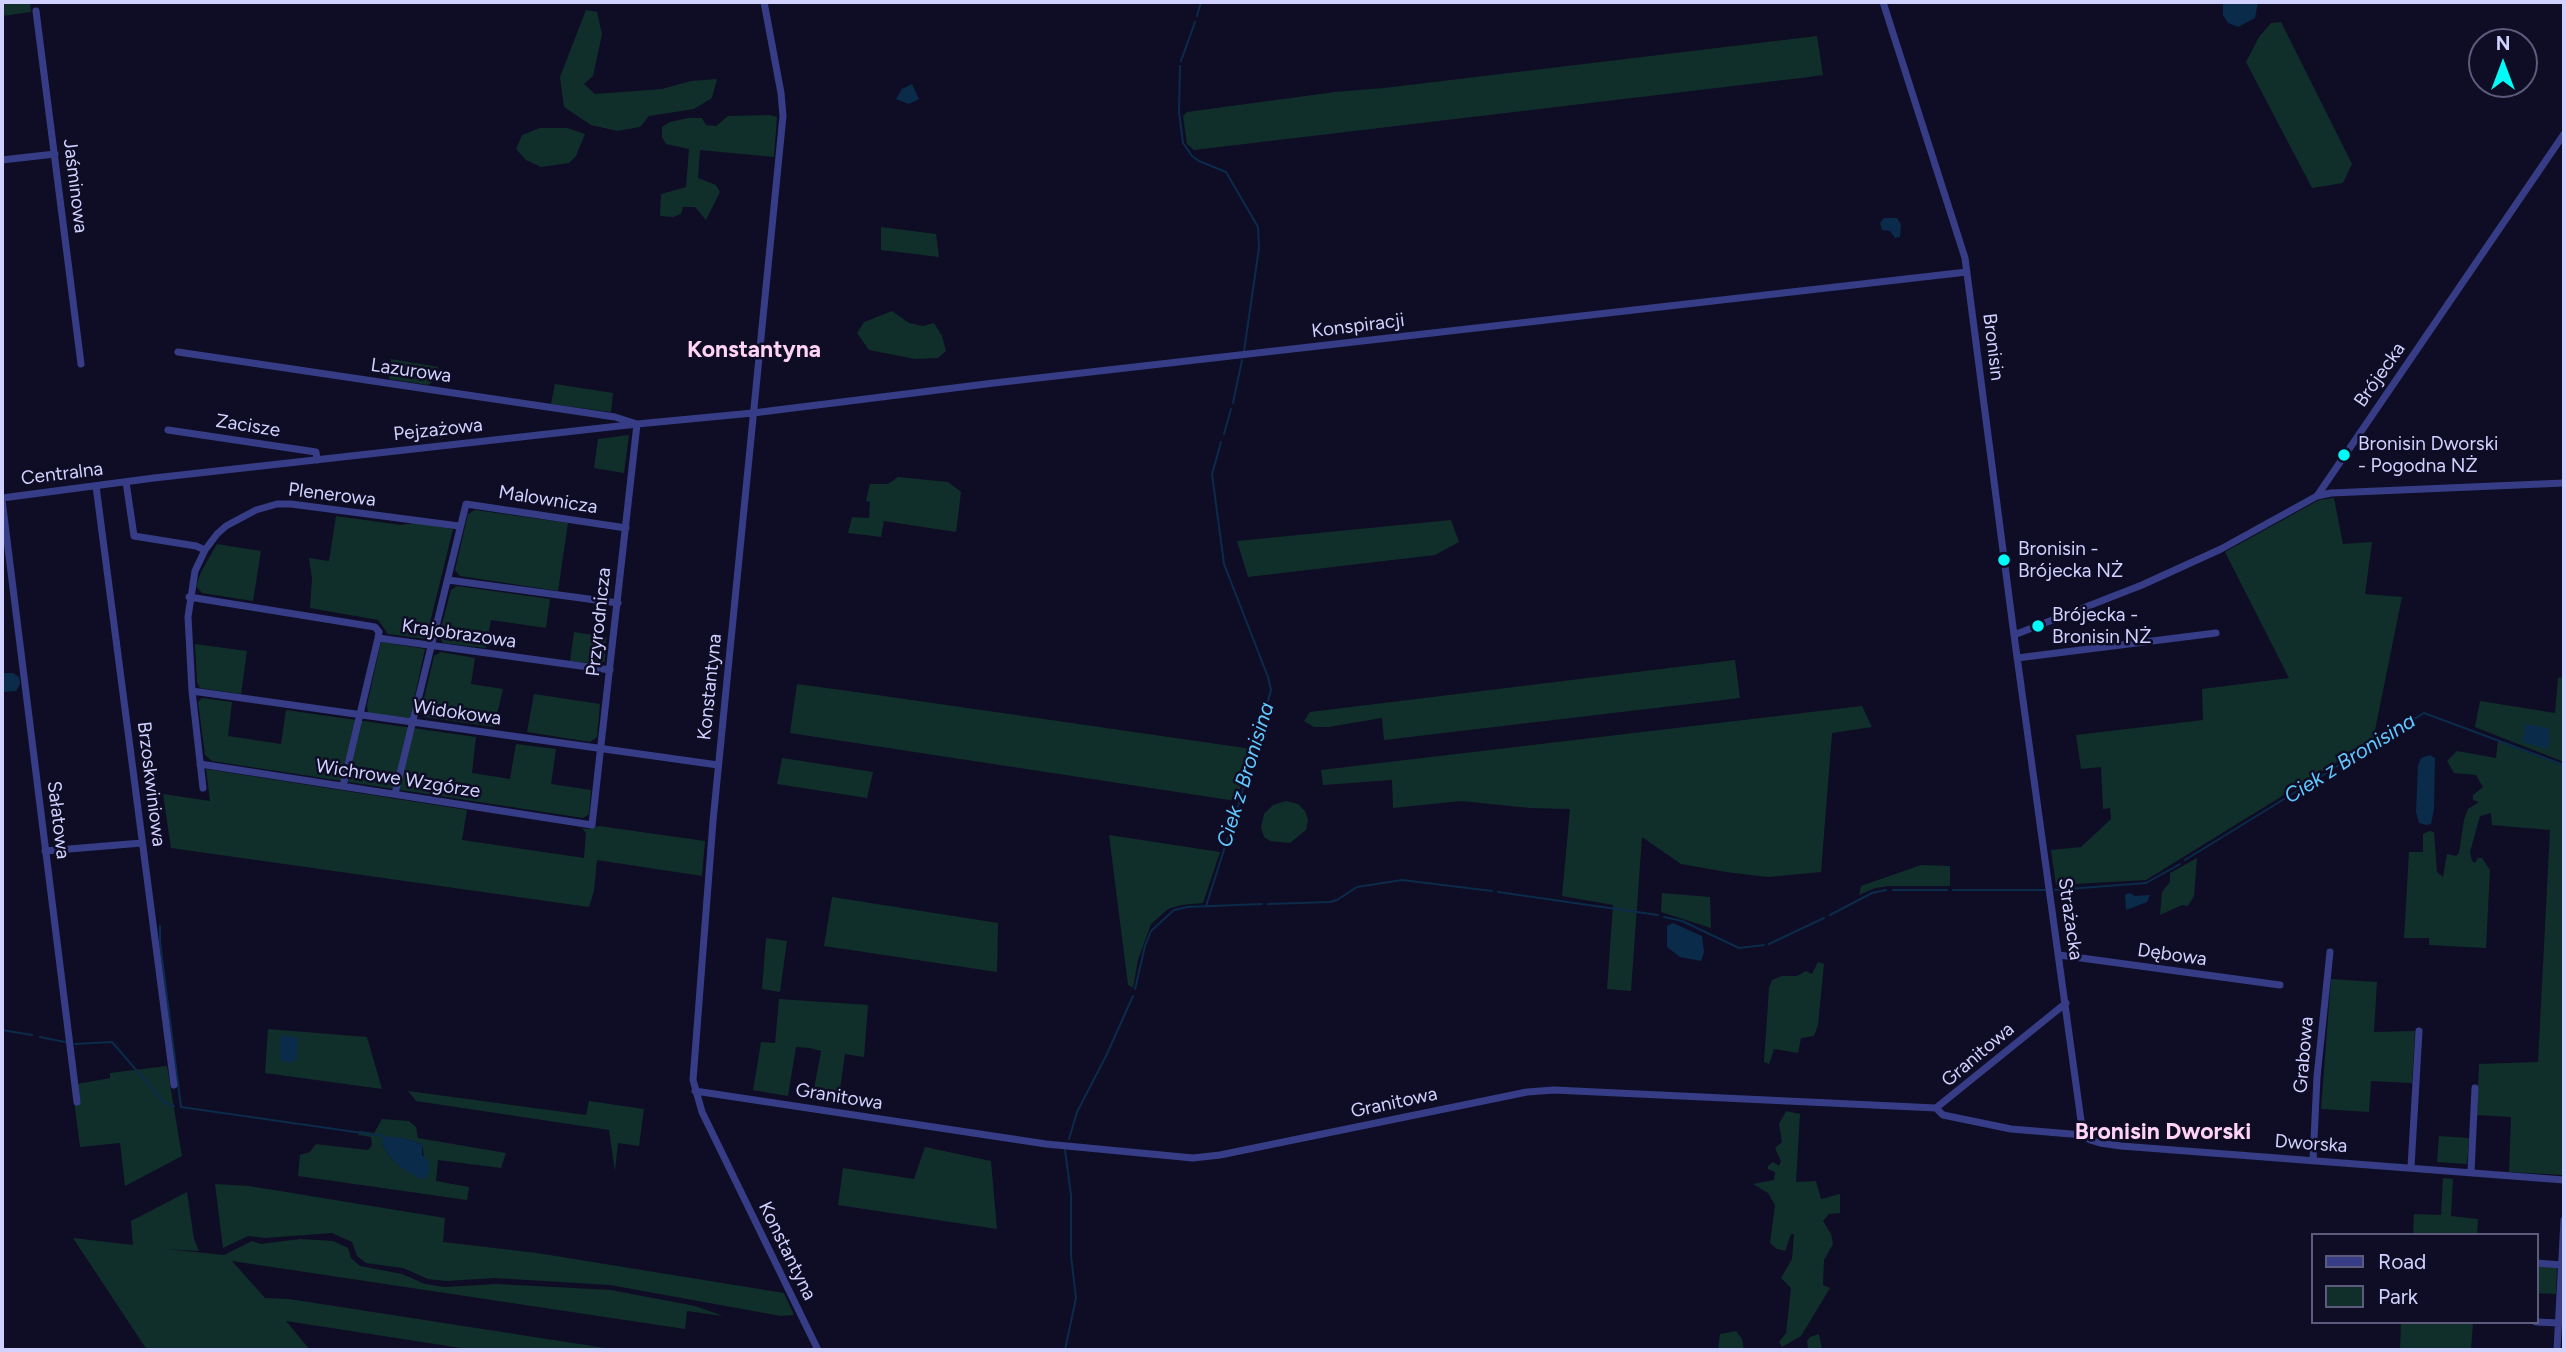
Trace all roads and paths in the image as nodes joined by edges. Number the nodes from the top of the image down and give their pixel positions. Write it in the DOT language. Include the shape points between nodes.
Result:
graph roads {
  1 [pos="764,2"];
  2 [pos="1883,2"];
  3 [pos="36,11"];
  4 [pos="2564,134"];
  5 [pos="55,153"];
  6 [pos="2,160"];
  7 [pos="1967,272"];
  8 [pos="178,352"];
  9 [pos="81,364"];
  10 [pos="753,413"];
  11 [pos="637,424"];
  12 [pos="168,430"];
  13 [pos="317,460"];
  14 [pos="126,482"];
  15 [pos="2564,483"];
  16 [pos="96,486"];
  17 [pos="2317,496"];
  18 [pos="2,499"];
  19 [pos="459,526"];
  20 [pos="626,528"];
  21 [pos="205,550"];
  22 [pos="448,580"];
  23 [pos="189,597"];
  24 [pos="618,603"];
  25 [pos="2216,633"];
  26 [pos="2014,635"];
  27 [pos="378,638"];
  28 [pos="431,646"];
  29 [pos="2017,658"];
  30 [pos="610,670"];
  31 [pos="192,691"];
  32 [pos="2024,707"];
  33 [pos="360,716"];
  34 [pos="413,723"];
  35 [pos="601,749"];
  36 [pos="200,764"];
  37 [pos="718,765"];
  38 [pos="343,786"];
  39 [pos="203,788"];
  40 [pos="395,794"];
  41 [pos="593,825"];
  42 [pos="142,843"];
  43 [pos="46,850"];
  44 [pos="2330,952"];
  45 [pos="2059,955"];
  46 [pos="2280,985"];
  47 [pos="2066,1003"];
  48 [pos="2419,1031"];
  49 [pos="173,1085"];
  50 [pos="2475,1088"];
  51 [pos="695,1091"];
  52 [pos="77,1102"];
  53 [pos="1936,1108"];
  54 [pos="2083,1135"];
  55 [pos="2314,1160"];
  56 [pos="2411,1167"];
  57 [pos="2471,1172"];
  58 [pos="2564,1180"];
  59 [pos="2564,1220"];
  60 [pos="2538,1263"];
  61 [pos="2562,1265"];
  62 [pos="2538,1322"];
  63 [pos="2559,1322"];
  64 [pos="818,1350"];
  65 [pos="2557,1350"];
  1 -- 10 [label="street, Konstantyna" via="783,116"];
  2 -- 7 [label="street, Bronisin"];
  3 -- 5 [label="street, Jaśminowa"];
  4 -- 17 [label="street, Brójecka"];
  5 -- 6 [label="street"];
  5 -- 9 [label="street, Jaśminowa"];
  7 -- 10 [label="street, Konspiracji"];
  7 -- 26 [label="street, Bronisin"];
  8 -- 11 [label="street, Lazurowa" via="615,417"];
  10 -- 11 [label="street, Pejzażowa"];
  10 -- 37 [label="street, Konstantyna"];
  11 -- 13 [label="street, Pejzażowa"];
  11 -- 20 [label="street, Przyrodnicza"];
  12 -- 13 [label="street, Zacisze" via="316,452"];
  13 -- 14 [label="street, Pejzażowa"];
  14 -- 16 [label="street, Centralna"];
  14 -- 21 [label="street" via="134,536"];
  15 -- 17 [label="street"];
  16 -- 18 [label="street, Centralna"];
  16 -- 42 [label="street, Brzoskwiniowa"];
  17 -- 26 [label="street, Brójecka" via="2221,549"];
  18 -- 43 [label="street, Sałatowa"];
  19 -- 20 [label="street, Malownicza" via="466,504"];
  19 -- 21 [label="street, Plenerowa" via="277,504 226,526"];
  19 -- 22 [label="street"];
  20 -- 24 [label="street, Przyrodnicza"];
  21 -- 23 [label="street, Plenerowa"];
  22 -- 24 [label="street"];
  22 -- 28 [label="street"];
  23 -- 27 [label="street, Krajobrazowa" via="375,627"];
  23 -- 31 [label="street, Plenerowa"];
  24 -- 30 [label="street, Przyrodnicza"];
  25 -- 29 [label="street"];
  26 -- 29 [label="street, Bronisin"];
  27 -- 28 [label="street, Krajobrazowa"];
  27 -- 33 [label="street"];
  28 -- 30 [label="street, Krajobrazowa"];
  28 -- 34 [label="street"];
  29 -- 32 [label="street, Bronisin"];
  30 -- 35 [label="street, Przyrodnicza"];
  31 -- 33 [label="street, Widokowa"];
  31 -- 36 [label="street, Plenerowa"];
  32 -- 45 [label="street, Strażacka"];
  33 -- 34 [label="street, Widokowa"];
  33 -- 38 [label="street"];
  34 -- 35 [label="street, Widokowa"];
  34 -- 40 [label="street"];
  35 -- 37 [label="street, Widokowa"];
  35 -- 41 [label="street, Przyrodnicza"];
  36 -- 38 [label="street, Wichrowe Wzgórze"];
  36 -- 39 [label="street, Plenerowa"];
  37 -- 51 [label="street, Konstantyna" via="692,1069"];
  38 -- 40 [label="street, Wichrowe Wzgórze"];
  40 -- 41 [label="street, Wichrowe Wzgórze"];
  42 -- 43 [label="street"];
  42 -- 49 [label="street, Brzoskwiniowa"];
  43 -- 52 [label="street, Sałatowa"];
  44 -- 55 [label="street, Grabowa"];
  45 -- 46 [label="street, Dębowa"];
  45 -- 47 [label="street, Strażacka"];
  47 -- 53 [label="street, Granitowa"];
  47 -- 54 [label="street, Strażacka"];
  48 -- 56 [label="street"];
  50 -- 57 [label="street"];
  51 -- 53 [label="street, Granitowa" via="1046,1144 1193,1158 1554,1090"];
  51 -- 64 [label="street, Konstantyna"];
  53 -- 54 [label="street, Dworska" via="1943,1115 2011,1129"];
  54 -- 55 [label="street, Dworska" via="2121,1146"];
  55 -- 56 [label="street, Dworska"];
  56 -- 57 [label="street, Dworska"];
  57 -- 58 [label="street, Dworska"];
  59 -- 61 [label="street"];
  60 -- 61 [label="street"];
  61 -- 63 [label="street"];
  62 -- 63 [label="street"];
  63 -- 65 [label="street"];
}
